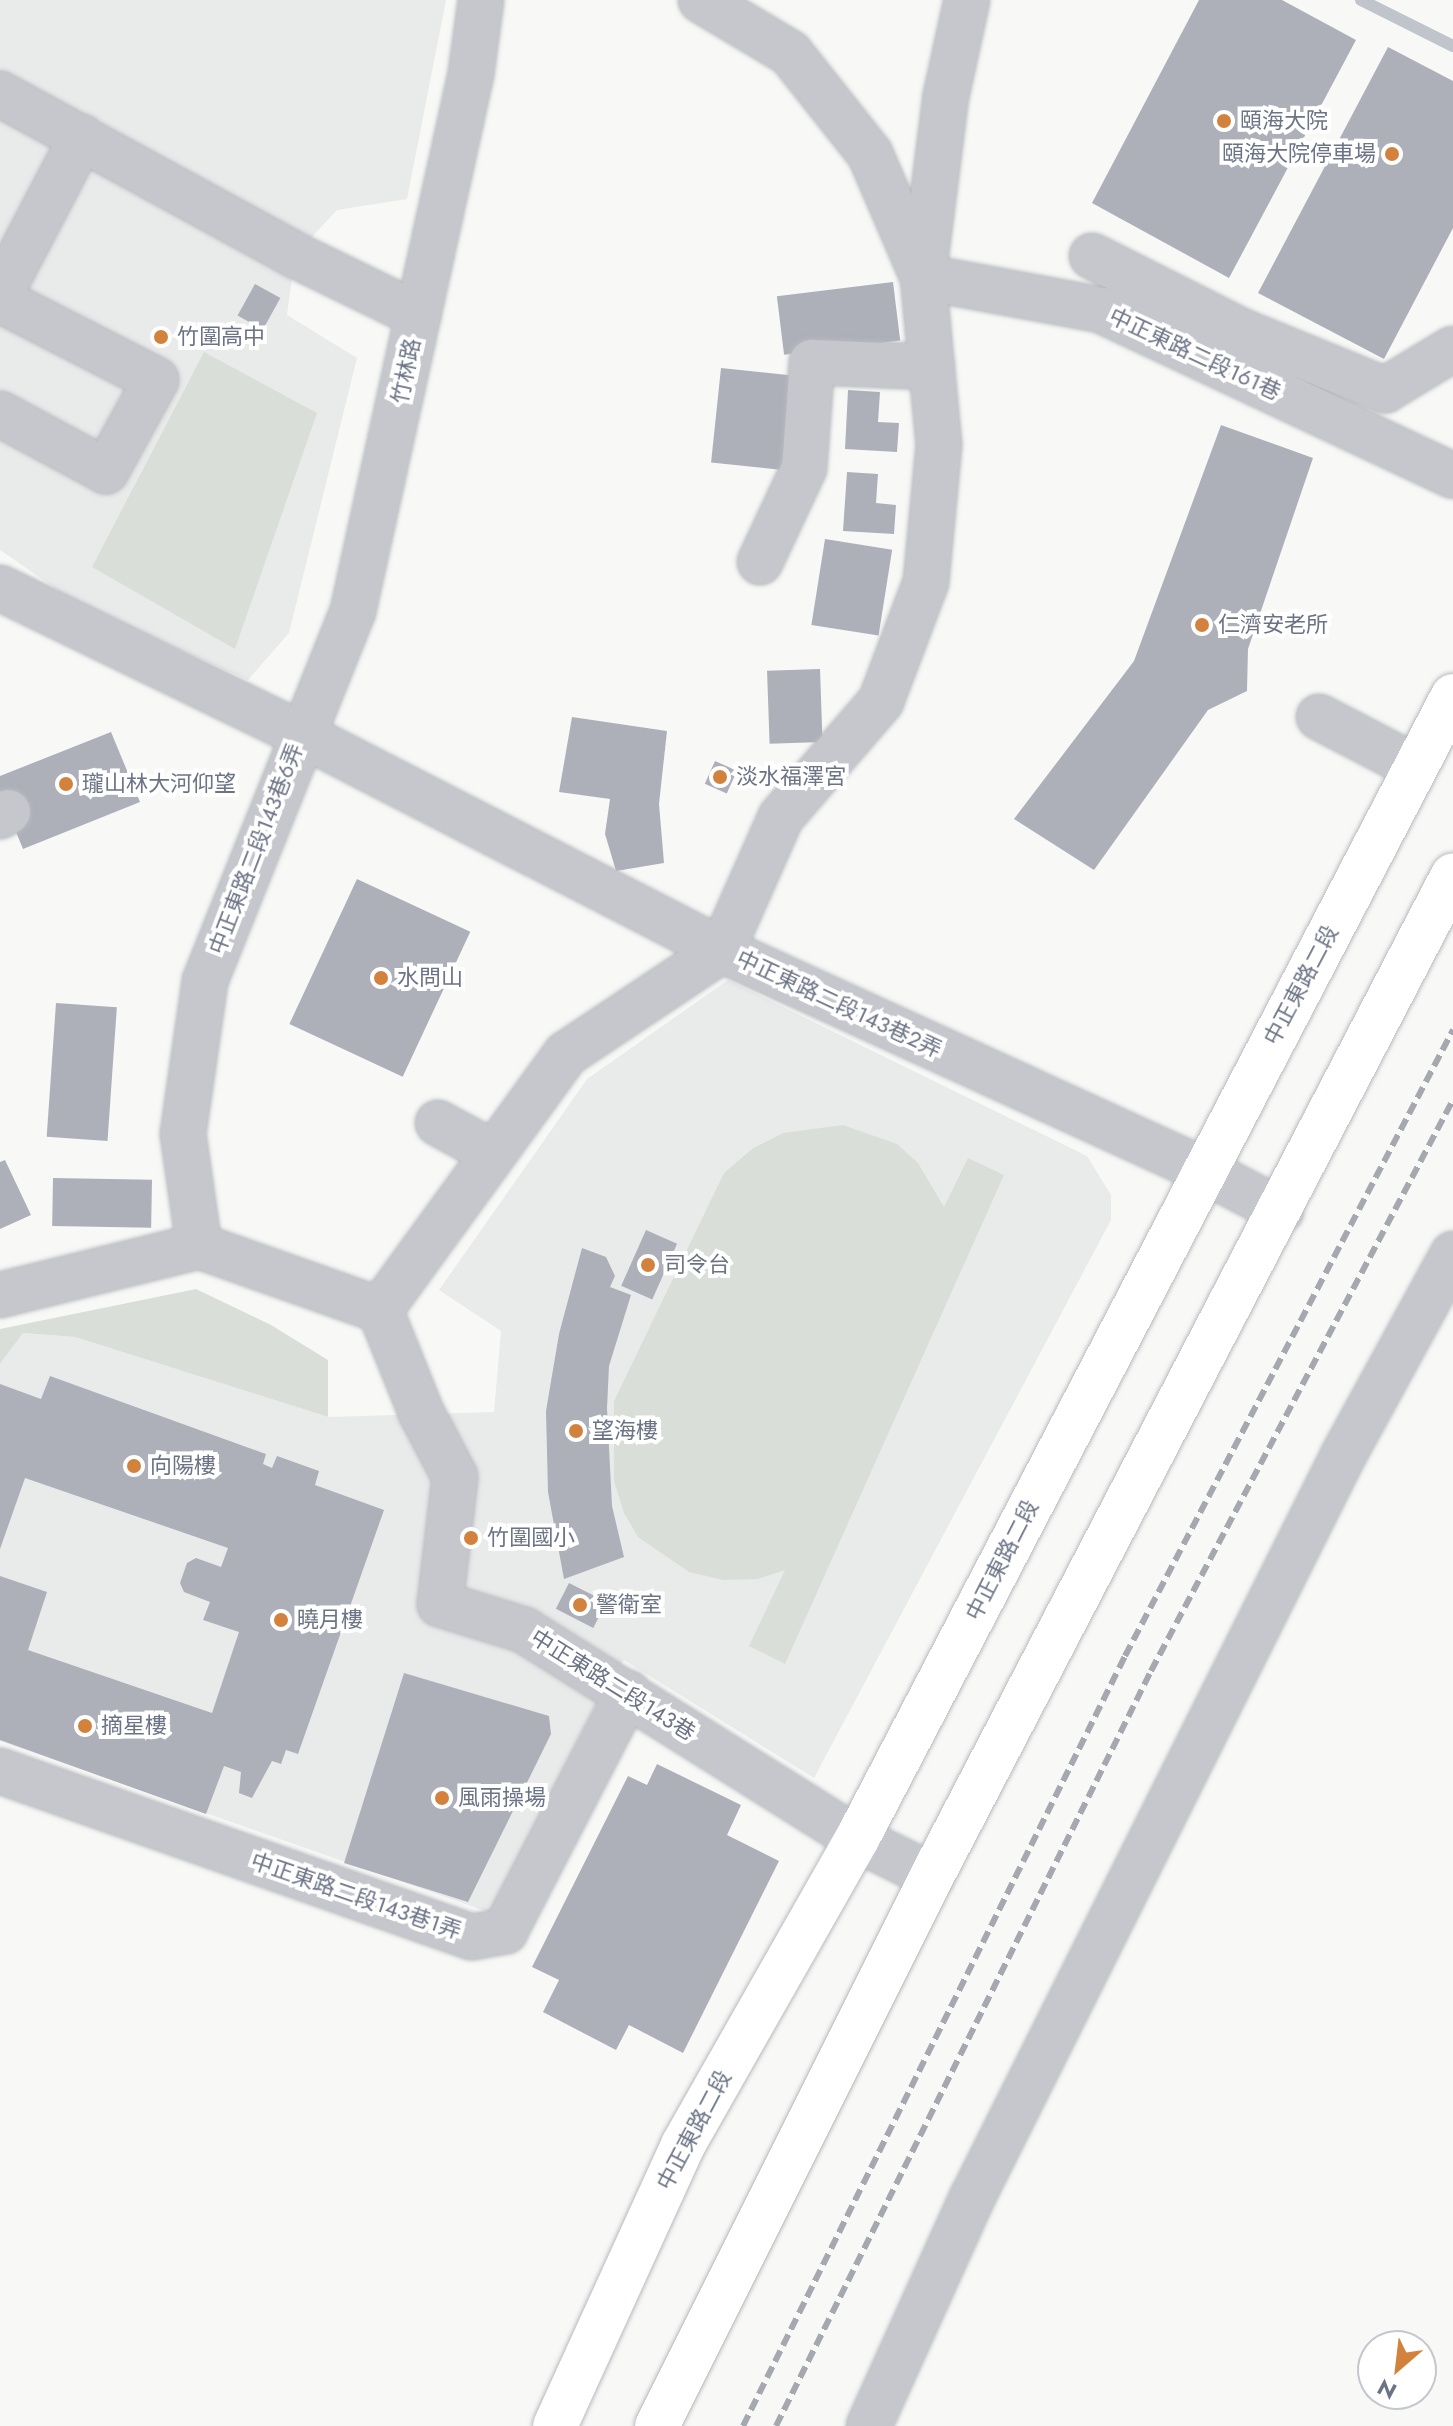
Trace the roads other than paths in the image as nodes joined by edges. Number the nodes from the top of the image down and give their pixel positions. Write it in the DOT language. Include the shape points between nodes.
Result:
graph roads {
  1 [pos="481,0"];
  2 [pos="701,0"];
  3 [pos="935,0"];
  4 [pos="967,0"];
  5 [pos="0,94"];
  6 [pos="946,96"];
  7 [pos="82,137"];
  8 [pos="1092,256"];
  9 [pos="923,277"];
  10 [pos="0,297"];
  11 [pos="418,315"];
  12 [pos="1233,349"];
  13 [pos="1453,349"];
  14 [pos="932,367"];
  15 [pos="0,414"];
  16 [pos="1453,476"];
  17 [pos="760,562"];
  18 [pos="0,588"];
  19 [pos="1453,696"];
  20 [pos="1319,717"];
  21 [pos="301,734"];
  22 [pos="1415,767"];
  23 [pos="1453,875"];
  24 [pos="722,950"];
  25 [pos="438,1123"];
  26 [pos="493,1153"];
  27 [pos="1203,1170"];
  28 [pos="1281,1211"];
  29 [pos="199,1246"];
  30 [pos="1453,1254"];
  31 [pos="0,1295"];
  32 [pos="380,1310"];
  33 [pos="618,1687"];
  34 [pos="0,1771"];
  35 [pos="857,1839"];
  36 [pos="932,1876"];
  37 [pos="555,2426"];
  38 [pos="657,2426"];
  39 [pos="869,2426"];
  1 -- 11 [label="street, 竹林路" via="471,74"];
  2 -- 9 [label="street" via="790,53 870,154"];
  3 -- 6 [label="street"];
  4 -- 6 [label="street"];
  5 -- 7 [label="street"];
  6 -- 9 [label="street"];
  7 -- 10 [label="street"];
  7 -- 11 [label="street" via="295,255"];
  8 -- 12 [label="street"];
  9 -- 12 [label="street, 中正東路二段161巷" via="1101,310"];
  9 -- 14 [label="street"];
  10 -- 15 [label="street" via="156,380 106,471"];
  11 -- 21 [label="street, 竹林路" via="353,611"];
  12 -- 13 [label="street" via="1385,390"];
  12 -- 16 [label="street, 中正東路二段161巷"];
  14 -- 17 [label="street" via="812,362 804,468"];
  14 -- 24 [label="street" via="939,445 926,582 881,701 781,817"];
  18 -- 21 [label="street, 中正東路二段143巷6弄"];
  19 -- 22 [label="main road, 中正東路二段"];
  20 -- 22 [label="street"];
  21 -- 24 [label="street"];
  21 -- 29 [label="street, 中正東路二段143巷6弄" via="205,981 183,1134"];
  22 -- 27 [label="main road, 中正東路二段"];
  23 -- 28 [label="main road"];
  24 -- 26 [label="street, 中正東路二段143巷2弄" via="566,1054"];
  24 -- 27 [label="street, 中正東路二段143巷2弄"];
  25 -- 26 [label="street"];
  26 -- 32 [label="street, 中正東路二段143巷2弄"];
  27 -- 28 [label="street, 中正東路二段143巷2弄"];
  27 -- 35 [label="main road, 中正東路二段"];
  28 -- 36 [label="main road"];
  29 -- 31 [label="street"];
  29 -- 32 [label="street"];
  30 -- 39 [label="street" via="1343,1456 973,2196"];
  32 -- 33 [label="street, 中正東路二段143巷" via="421,1412 455,1477 440,1604 524,1630"];
  33 -- 34 [label="street, 中正東路二段143巷1弄" via="505,1931 472,1937"];
  33 -- 35 [label="street, 中正東路二段143巷"];
  35 -- 36 [label="street, 中正東路二段143巷"];
  35 -- 37 [label="main road, 中正東路二段" via="683,2145"];
  36 -- 38 [label="main road"];
}
